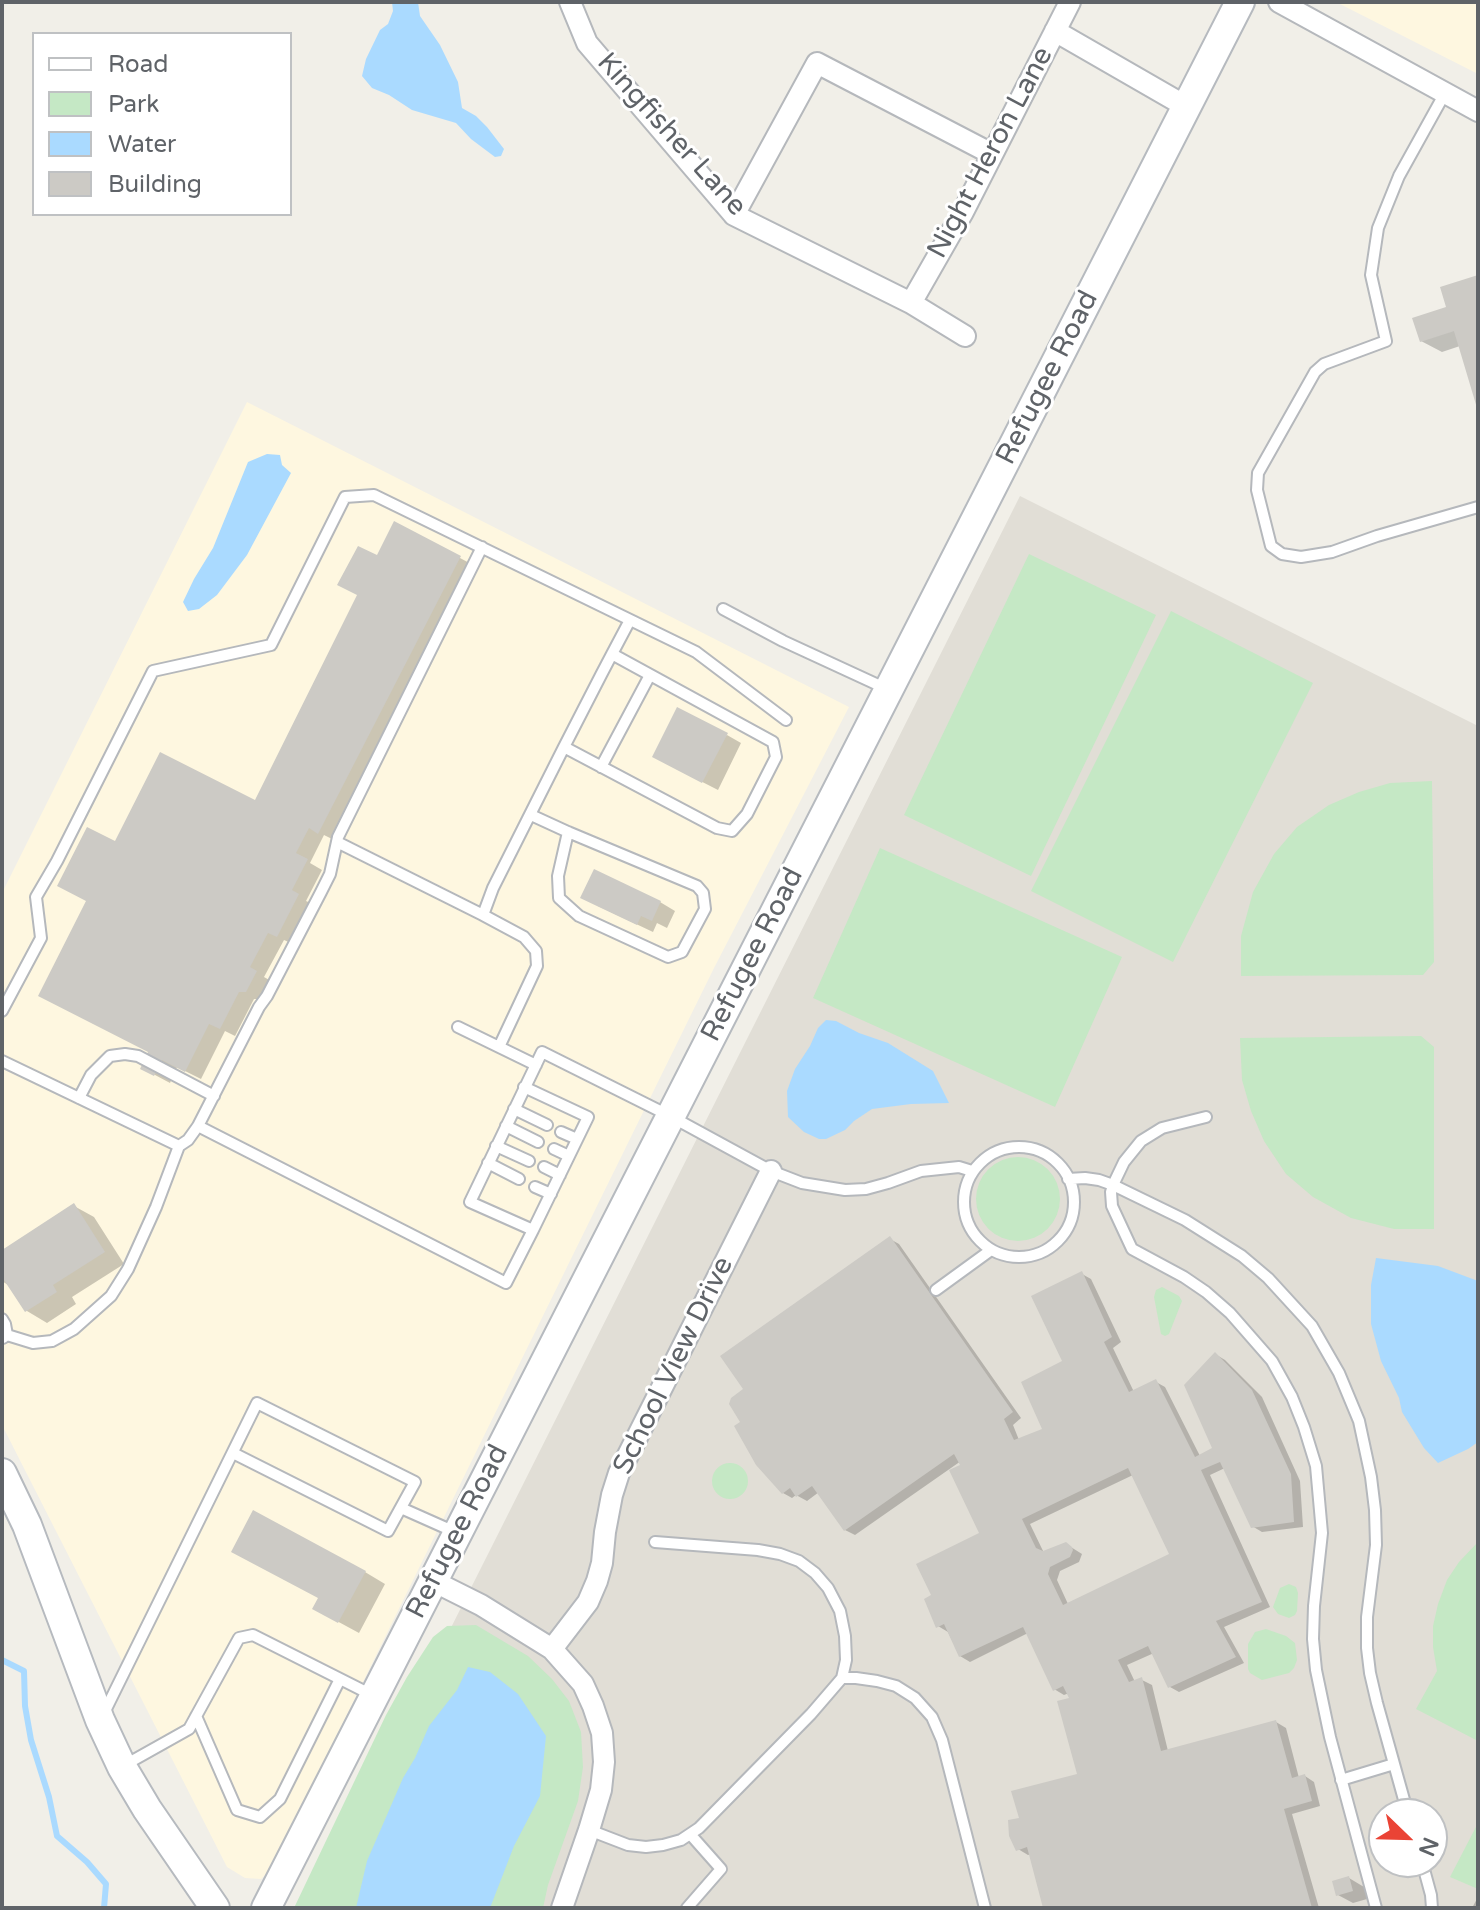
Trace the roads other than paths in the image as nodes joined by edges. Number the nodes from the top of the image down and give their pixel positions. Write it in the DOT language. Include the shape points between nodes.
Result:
graph roads {
  1 [pos="570,2"];
  2 [pos="1070,2"];
  3 [pos="1240,2"];
  4 [pos="1279,2"];
  5 [pos="1055,31"];
  6 [pos="1445,93"];
  7 [pos="1187,107"];
  8 [pos="1478,111"];
  9 [pos="992,154"];
  10 [pos="734,215"];
  11 [pos="911,303"];
  12 [pos="965,336"];
  13 [pos="1478,507"];
  14 [pos="482,547"];
  15 [pos="723,609"];
  16 [pos="630,620"];
  17 [pos="612,654"];
  18 [pos="650,675"];
  19 [pos="888,689"];
  20 [pos="786,720"];
  21 [pos="564,747"];
  22 [pos="601,767"];
  23 [pos="531,815"];
  24 [pos="568,832"];
  25 [pos="337,842"];
  26 [pos="483,915"];
  27 [pos="2,1011"];
  28 [pos="458,1027"];
  29 [pos="499,1047"];
  30 [pos="2,1061"];
  31 [pos="536,1065"];
  32 [pos="524,1087"];
  33 [pos="214,1096"];
  34 [pos="79,1098"];
  35 [pos="514,1109"];
  36 [pos="670,1116"];
  37 [pos="1206,1117"];
  38 [pos="547,1125"];
  39 [pos="198,1126"];
  40 [pos="506,1126"];
  41 [pos="561,1132"];
  42 [pos="577,1139"];
  43 [pos="538,1142"];
  44 [pos="179,1146"];
  45 [pos="496,1146"];
  46 [pos="554,1149"];
  47 [pos="569,1156"];
  48 [pos="529,1161"];
  49 [pos="488,1163"];
  50 [pos="544,1167"];
  51 [pos="771,1171"];
  52 [pos="972,1171"];
  53 [pos="560,1175"];
  54 [pos="519,1179"];
  55 [pos="1068,1179"];
  56 [pos="1113,1185"];
  57 [pos="535,1187"];
  58 [pos="551,1194"];
  59 [pos="533,1230"];
  60 [pos="991,1250"];
  61 [pos="936,1290"];
  62 [pos="2,1319"];
  63 [pos="4,1337"];
  64 [pos="233,1453"];
  65 [pos="2,1473"];
  66 [pos="401,1508"];
  67 [pos="457,1533"];
  68 [pos="655,1542"];
  69 [pos="433,1581"];
  70 [pos="552,1649"];
  71 [pos="842,1678"];
  72 [pos="340,1679"];
  73 [pos="373,1696"];
  74 [pos="196,1716"];
  75 [pos="100,1720"];
  76 [pos="1394,1764"];
  77 [pos="122,1767"];
  78 [pos="1341,1780"];
  79 [pos="1404,1798"];
  80 [pos="589,1830"];
  81 [pos="690,1834"];
  82 [pos="1426,1878"];
  83 [pos="215,1908"];
  84 [pos="266,1908"];
  85 [pos="562,1908"];
  86 [pos="687,1908"];
  87 [pos="985,1908"];
  88 [pos="1376,1908"];
  89 [pos="1432,1908"];
  1 -- 10 [label="street, Kingfisher Lane" via="587,43"];
  2 -- 5 [label="street, Night Heron Lane"];
  3 -- 7 [label="main road, Refugee Road"];
  4 -- 6 [label="street"];
  5 -- 7 [label="street"];
  5 -- 9 [label="street, Night Heron Lane"];
  6 -- 8 [label="street"];
  6 -- 13 [label="lane" via="1399,176 1378,228 1371,275 1386,341 1315,372 1258,473 1257,490 1271,546 1301,557"];
  7 -- 19 [label="main road, Refugee Road"];
  9 -- 10 [label="street" via="817,63"];
  9 -- 11 [label="street, Night Heron Lane"];
  10 -- 11 [label="street, Kingfisher Lane"];
  11 -- 12 [label="street, Kingfisher Lane"];
  14 -- 16 [label="lane"];
  14 -- 25 [label="lane"];
  14 -- 27 [label="lane" via="374,495 345,497 271,645 153,671 36,897 41,938"];
  15 -- 19 [label="lane"];
  16 -- 17 [label="lane"];
  16 -- 20 [label="lane" via="696,652"];
  17 -- 18 [label="lane"];
  17 -- 21 [label="lane"];
  18 -- 22 [label="lane"];
  18 -- 22 [label="lane" via="773,742 776,757 747,814 732,831 717,828"];
  19 -- 36 [label="main road, Refugee Road"];
  21 -- 22 [label="lane"];
  21 -- 23 [label="lane"];
  23 -- 24 [label="lane"];
  23 -- 26 [label="lane"];
  24 -- 24 [label="lane" via="559,898 579,916 668,957 682,952 705,909 697,886"];
  25 -- 26 [label="lane"];
  25 -- 33 [label="lane" via="330,874"];
  26 -- 29 [label="lane" via="524,937 536,951 537,966"];
  28 -- 29 [label="lane"];
  29 -- 31 [label="lane"];
  30 -- 34 [label="lane"];
  31 -- 32 [label="lane"];
  31 -- 36 [label="lane" via="542,1052"];
  32 -- 35 [label="lane"];
  32 -- 42 [label="lane" via="588,1117"];
  33 -- 34 [label="lane" via="125,1054 110,1056 91,1075"];
  33 -- 39 [label="lane"];
  34 -- 44 [label="lane"];
  35 -- 38 [label="lane"];
  35 -- 40 [label="lane"];
  36 -- 51 [label="lane"];
  36 -- 67 [label="main road, Refugee Road"];
  37 -- 56 [label="lane" via="1162,1128 1141,1141"];
  39 -- 44 [label="lane"];
  39 -- 59 [label="lane" via="506,1283"];
  40 -- 43 [label="lane"];
  40 -- 45 [label="lane"];
  41 -- 42 [label="lane"];
  42 -- 47 [label="lane"];
  44 -- 63 [label="lane" via="128,1269 111,1296 52,1341"];
  45 -- 48 [label="lane"];
  45 -- 49 [label="lane"];
  46 -- 47 [label="lane"];
  47 -- 53 [label="lane"];
  49 -- 54 [label="lane"];
  49 -- 59 [label="lane" via="470,1202"];
  50 -- 53 [label="lane"];
  51 -- 52 [label="lane" via="845,1190 866,1189 921,1171"];
  51 -- 70 [label="street, School View Drive" via="619,1473 600,1572 588,1602"];
  52 -- 55 [label="lane" via="985,1157 1019,1146 1053,1158"];
  52 -- 60 [label="lane" via="963,1206 967,1224"];
  53 -- 58 [label="lane"];
  55 -- 56 [label="lane"];
  55 -- 60 [label="lane" via="1074,1206 1059,1239 1027,1257"];
  56 -- 76 [label="lane" via="1185,1220 1242,1256 1312,1326 1339,1373 1359,1421 1371,1477 1376,1545 1367,1648"];
  56 -- 78 [label="lane" via="1112,1206 1132,1249 1184,1277 1230,1313 1272,1361 1304,1427 1316,1466 1322,1533 1314,1606 1316,1670"];
  57 -- 58 [label="lane"];
  58 -- 59 [label="lane"];
  60 -- 61 [label="lane"];
  62 -- 63 [label="lane"];
  64 -- 66 [label="lane" via="388,1531"];
  64 -- 66 [label="lane" via="257,1403 415,1482"];
  64 -- 75 [label="lane"];
  65 -- 75 [label="main road" via="27,1525"];
  66 -- 67 [label="lane"];
  67 -- 69 [label="main road, Refugee Road"];
  68 -- 71 [label="lane" via="758,1550 799,1561 828,1588 840,1611 846,1660"];
  69 -- 70 [label="street"];
  69 -- 73 [label="main road, Refugee Road"];
  70 -- 80 [label="street" via="583,1684 602,1733 601,1790"];
  71 -- 81 [label="lane"];
  71 -- 87 [label="lane" via="896,1686 932,1717"];
  72 -- 73 [label="lane"];
  72 -- 74 [label="lane" via="253,1635 239,1638"];
  72 -- 74 [label="lane" via="280,1799 260,1817 237,1810"];
  73 -- 84 [label="main road, Refugee Road"];
  74 -- 77 [label="lane" via="189,1729"];
  75 -- 77 [label="main road"];
  76 -- 78 [label="lane"];
  76 -- 79 [label="lane"];
  77 -- 83 [label="main road"];
  78 -- 88 [label="lane"];
  80 -- 81 [label="lane" via="646,1847"];
  80 -- 85 [label="street"];
  81 -- 86 [label="lane" via="721,1869"];
  82 -- 89 [label="lane"];
}
